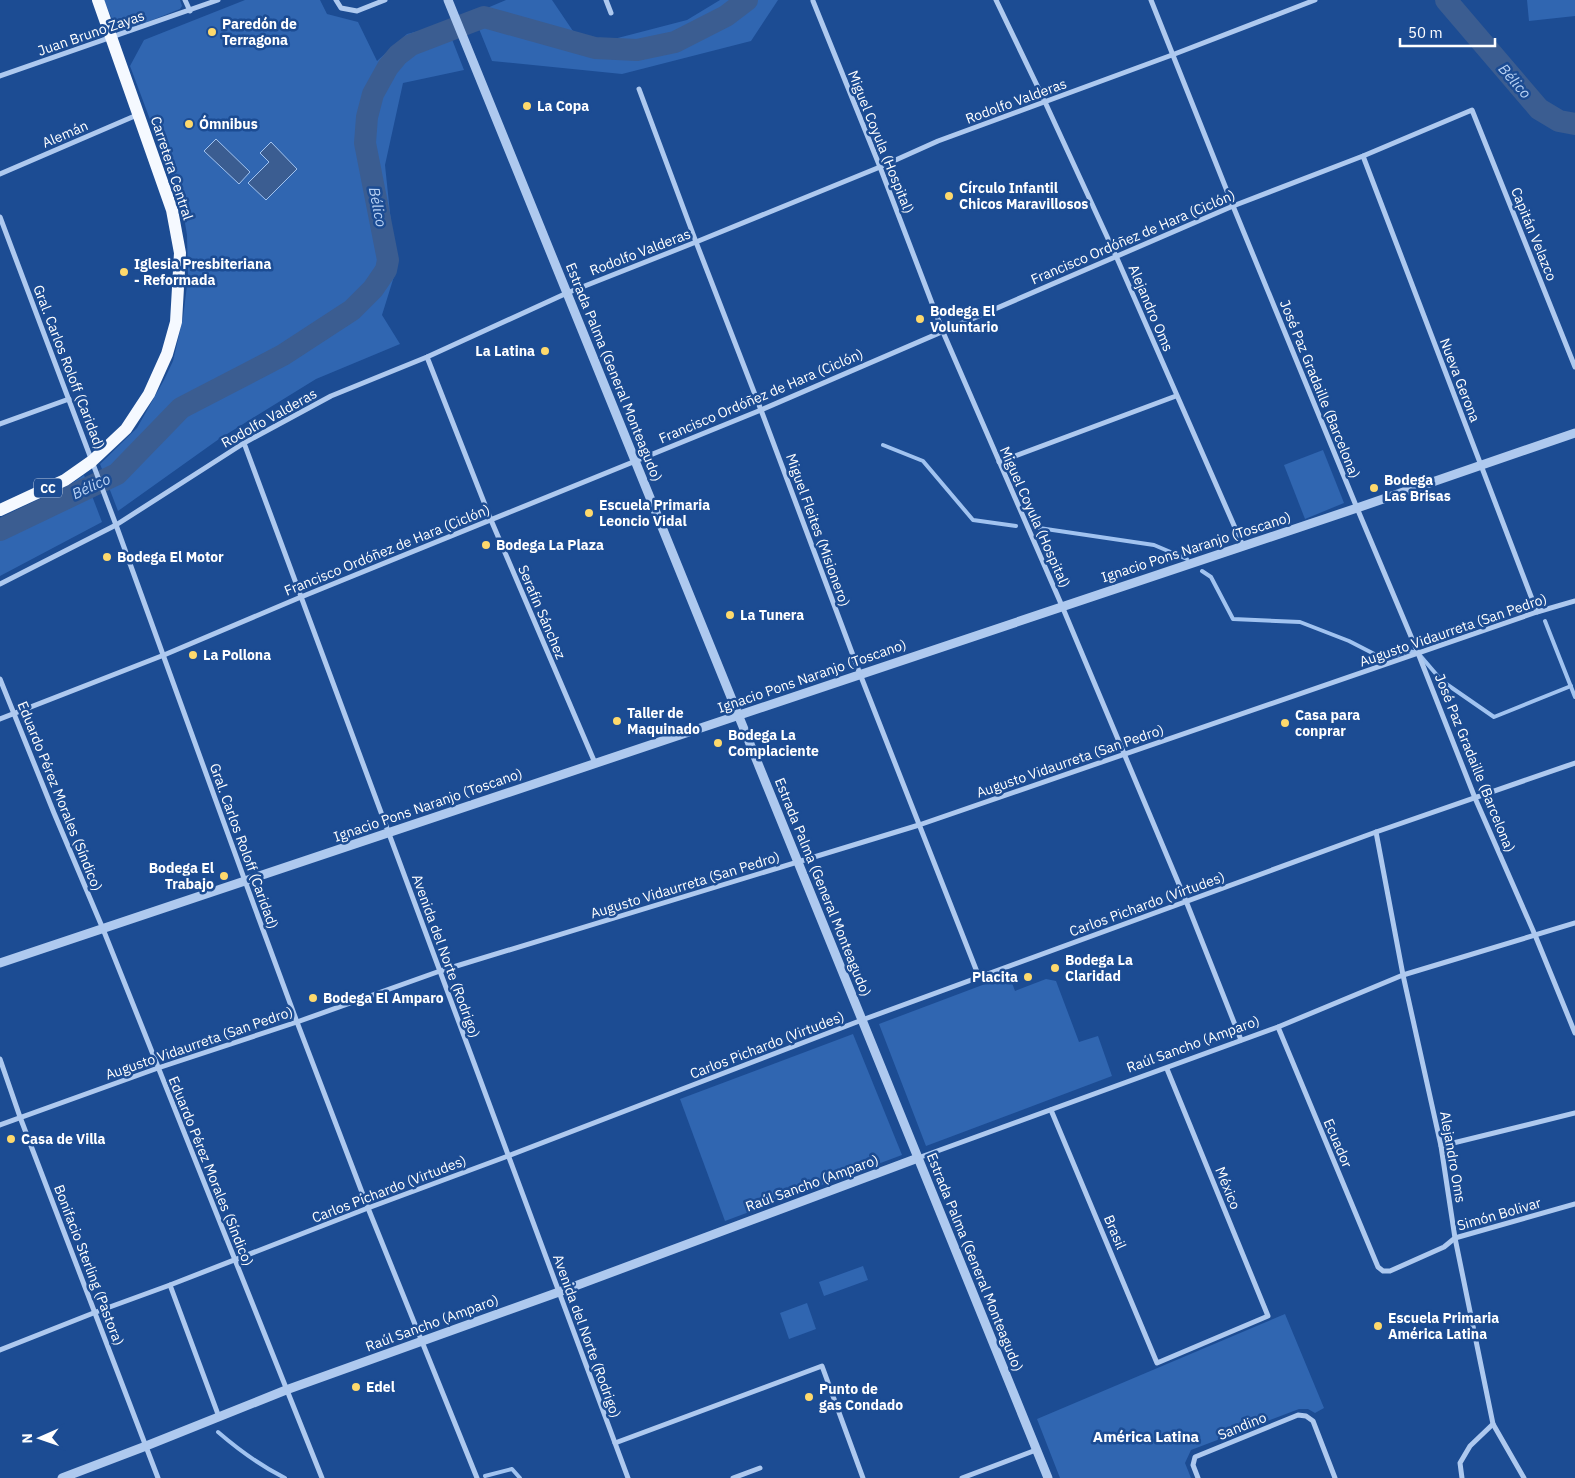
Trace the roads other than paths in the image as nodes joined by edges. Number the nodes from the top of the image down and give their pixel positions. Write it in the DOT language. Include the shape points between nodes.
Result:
graph roads {
  1 [pos="98,0"];
  2 [pos="185,0"];
  3 [pos="218,0"];
  4 [pos="336,0"];
  5 [pos="385,0"];
  6 [pos="448,0"];
  7 [pos="606,0"];
  8 [pos="996,0"];
  9 [pos="1151,0"];
  10 [pos="1316,0"];
  11 [pos="813,1"];
  12 [pos="190,11"];
  13 [pos="611,13"];
  14 [pos="112,38"];
  15 [pos="1172,55"];
  16 [pos="0,76"];
  17 [pos="639,89"];
  18 [pos="1045,102"];
  19 [pos="1472,110"];
  20 [pos="139,114"];
  21 [pos="1362,156"];
  22 [pos="880,167"];
  23 [pos="0,174"];
  24 [pos="1232,206"];
  25 [pos="0,217"];
  26 [pos="696,242"];
  27 [pos="1116,256"];
  28 [pos="567,293"];
  29 [pos="943,332"];
  30 [pos="427,357"];
  31 [pos="1575,367"];
  32 [pos="1176,396"];
  33 [pos="69,399"];
  34 [pos="761,410"];
  35 [pos="0,424"];
  36 [pos="1575,432"];
  37 [pos="244,443"];
  38 [pos="635,460"];
  39 [pos="999,462"];
  40 [pos="94,464"];
  41 [pos="1480,465"];
  42 [pos="1357,508"];
  43 [pos="0,510"];
  44 [pos="491,520"];
  45 [pos="116,524"];
  46 [pos="1243,546"];
  47 [pos="0,584"];
  48 [pos="301,597"];
  49 [pos="1575,601"];
  50 [pos="1062,606"];
  51 [pos="1536,612"];
  52 [pos="1418,653"];
  53 [pos="164,655"];
  54 [pos="860,674"];
  55 [pos="0,679"];
  56 [pos="14,713"];
  57 [pos="738,715"];
  58 [pos="0,719"];
  59 [pos="1123,754"];
  60 [pos="1575,763"];
  61 [pos="595,764"];
  62 [pos="1475,798"];
  63 [pos="919,825"];
  64 [pos="1376,832"];
  65 [pos="388,833"];
  66 [pos="798,862"];
  67 [pos="245,881"];
  68 [pos="1186,901"];
  69 [pos="1575,923"];
  70 [pos="103,929"];
  71 [pos="1536,935"];
  72 [pos="0,963"];
  73 [pos="440,971"];
  74 [pos="1404,975"];
  75 [pos="980,977"];
  76 [pos="862,1020"];
  77 [pos="298,1022"];
  78 [pos="1278,1027"];
  79 [pos="1575,1034"];
  80 [pos="1241,1040"];
  81 [pos="0,1059"];
  82 [pos="158,1068"];
  83 [pos="1166,1068"];
  84 [pos="1051,1110"];
  85 [pos="1575,1113"];
  86 [pos="20,1117"];
  87 [pos="0,1124"];
  88 [pos="1441,1146"];
  89 [pos="508,1156"];
  90 [pos="918,1158"];
  91 [pos="1575,1204"];
  92 [pos="368,1208"];
  93 [pos="1455,1238"];
  94 [pos="235,1259"];
  95 [pos="1378,1267"];
  96 [pos="170,1285"];
  97 [pos="559,1292"];
  98 [pos="96,1312"];
  99 [pos="422,1341"];
  100 [pos="0,1350"];
  101 [pos="1157,1364"];
  102 [pos="286,1390"];
  103 [pos="219,1417"];
  104 [pos="1493,1424"];
  105 [pos="615,1443"];
  106 [pos="146,1446"];
  107 [pos="1036,1450"];
  108 [pos="760,1468"];
  109 [pos="62,1478"];
  110 [pos="158,1478"];
  111 [pos="322,1478"];
  112 [pos="478,1478"];
  113 [pos="628,1478"];
  114 [pos="733,1478"];
  115 [pos="863,1478"];
  116 [pos="962,1478"];
  117 [pos="1048,1478"];
  118 [pos="1198,1478"];
  119 [pos="1335,1478"];
  120 [pos="1462,1478"];
  121 [pos="1524,1478"];
  1 -- 14 [label="main road, Carretera Central / CC"];
  2 -- 12 [label="street"];
  3 -- 12 [label="street, Juan Bruno Zayas"];
  4 -- 5 [label="street" via="342,8 357,11"];
  6 -- 28 [label="street, Estrada Palma (General Monteagudo)"];
  7 -- 13 [label="street"];
  8 -- 18 [label="street, Alejandro Oms"];
  9 -- 15 [label="street, José Paz Gradaille (Barcelona)"];
  10 -- 15 [label="street, Rodolfo Valderas"];
  11 -- 22 [label="street, Miguel Coyula (Hospital)"];
  12 -- 14 [label="street, Juan Bruno Zayas"];
  14 -- 16 [label="street, Juan Bruno Zayas"];
  14 -- 20 [label="main road, Carretera Central / CC"];
  15 -- 18 [label="street, Rodolfo Valderas"];
  15 -- 24 [label="street, José Paz Gradaille (Barcelona)"];
  17 -- 26 [label="street, Miguel Fleites (Misionero)"];
  18 -- 22 [label="street, Rodolfo Valderas" via="938,141"];
  18 -- 27 [label="street, Alejandro Oms"];
  19 -- 21 [label="street, Francisco Ordóñez de Hara (Ciclón)"];
  19 -- 31 [label="street, Capitán Velazco"];
  20 -- 23 [label="street, Alemán"];
  20 -- 40 [label="main road, Carretera Central / CC" via="172,210 180,253 176,322 167,354 149,394 126,429"];
  21 -- 24 [label="street, Francisco Ordóñez de Hara (Ciclón)"];
  21 -- 41 [label="street, Nueva Gerona"];
  22 -- 26 [label="street, Rodolfo Valderas"];
  22 -- 29 [label="street, Miguel Coyula (Hospital)"];
  24 -- 27 [label="street, Francisco Ordóñez de Hara (Ciclón)"];
  24 -- 42 [label="street, José Paz Gradaille (Barcelona)"];
  25 -- 33 [label="street, Gral. Carlos Roloff (Caridad)"];
  26 -- 28 [label="street, Rodolfo Valderas"];
  26 -- 34 [label="street, Miguel Fleites (Misionero)"];
  27 -- 29 [label="street, Francisco Ordóñez de Hara (Ciclón)"];
  27 -- 32 [label="street, Alejandro Oms"];
  28 -- 30 [label="street, Rodolfo Valderas"];
  28 -- 38 [label="street, Estrada Palma (General Monteagudo)"];
  29 -- 34 [label="street, Francisco Ordóñez de Hara (Ciclón)"];
  29 -- 39 [label="street, Miguel Coyula (Hospital)"];
  30 -- 37 [label="street, Rodolfo Valderas" via="331,396"];
  30 -- 44 [label="street, Serafín Sánchez"];
  32 -- 39 [label="street"];
  32 -- 46 [label="street, Alejandro Oms"];
  33 -- 35 [label="street"];
  33 -- 40 [label="street, Gral. Carlos Roloff (Caridad)"];
  34 -- 38 [label="street, Francisco Ordóñez de Hara (Ciclón)"];
  34 -- 54 [label="street, Miguel Fleites (Misionero)"];
  36 -- 41 [label="street, Ignacio Pons Naranjo (Toscano)"];
  37 -- 45 [label="street, Rodolfo Valderas"];
  37 -- 48 [label="street, Avenida del Norte (Rodrigo)"];
  38 -- 44 [label="street, Francisco Ordóñez de Hara (Ciclón)"];
  38 -- 57 [label="street, Estrada Palma (General Monteagudo)"];
  39 -- 50 [label="street, Miguel Coyula (Hospital)"];
  40 -- 43 [label="main road, Carretera Central / CC"];
  40 -- 45 [label="street, Gral. Carlos Roloff (Caridad)"];
  41 -- 42 [label="street, Ignacio Pons Naranjo (Toscano)"];
  41 -- 51 [label="street, Nueva Gerona"];
  42 -- 46 [label="street, Ignacio Pons Naranjo (Toscano)"];
  42 -- 52 [label="street, José Paz Gradaille (Barcelona)"];
  44 -- 48 [label="street, Francisco Ordóñez de Hara (Ciclón)"];
  44 -- 61 [label="street, Serafín Sánchez"];
  45 -- 47 [label="street, Rodolfo Valderas"];
  45 -- 53 [label="street, Gral. Carlos Roloff (Caridad)"];
  46 -- 50 [label="street, Ignacio Pons Naranjo (Toscano)"];
  48 -- 53 [label="street, Francisco Ordóñez de Hara (Ciclón)"];
  48 -- 65 [label="street, Avenida del Norte (Rodrigo)"];
  49 -- 51 [label="street, Augusto Vidaurreta (San Pedro)"];
  50 -- 54 [label="street, Ignacio Pons Naranjo (Toscano)"];
  50 -- 59 [label="street, Miguel Coyula (Hospital)"];
  51 -- 52 [label="street, Augusto Vidaurreta (San Pedro)"];
  52 -- 59 [label="street, Augusto Vidaurreta (San Pedro)"];
  52 -- 62 [label="street, José Paz Gradaille (Barcelona)"];
  53 -- 56 [label="street, Francisco Ordóñez de Hara (Ciclón)"];
  53 -- 67 [label="street, Gral. Carlos Roloff (Caridad)"];
  54 -- 57 [label="street, Ignacio Pons Naranjo (Toscano)"];
  54 -- 63 [label="street, Miguel Fleites (Misionero)"];
  55 -- 56 [label="street, Eduardo Pérez Morales (Síndico)"];
  56 -- 58 [label="street, Francisco Ordóñez de Hara (Ciclón)"];
  56 -- 70 [label="street, Eduardo Pérez Morales (Síndico)"];
  57 -- 61 [label="street, Ignacio Pons Naranjo (Toscano)"];
  57 -- 66 [label="street, Estrada Palma (General Monteagudo)"];
  59 -- 63 [label="street, Augusto Vidaurreta (San Pedro)"];
  59 -- 68 [label="street, Miguel Coyula (Hospital)"];
  60 -- 62 [label="street, Carlos Pichardo (Virtudes)"];
  61 -- 65 [label="street, Ignacio Pons Naranjo (Toscano)"];
  62 -- 64 [label="street, Carlos Pichardo (Virtudes)"];
  62 -- 71 [label="street, José Paz Gradaille (Barcelona)"];
  63 -- 66 [label="street, Augusto Vidaurreta (San Pedro)"];
  63 -- 75 [label="street, Miguel Fleites (Misionero)"];
  64 -- 68 [label="street, Carlos Pichardo (Virtudes)"];
  64 -- 74 [label="street, Alejandro Oms"];
  65 -- 67 [label="street, Ignacio Pons Naranjo (Toscano)"];
  65 -- 73 [label="street, Avenida del Norte (Rodrigo)"];
  66 -- 73 [label="street, Augusto Vidaurreta (San Pedro)"];
  66 -- 76 [label="street, Estrada Palma (General Monteagudo)"];
  67 -- 70 [label="street, Ignacio Pons Naranjo (Toscano)"];
  67 -- 77 [label="street, Gral. Carlos Roloff (Caridad)"];
  68 -- 75 [label="street, Carlos Pichardo (Virtudes)"];
  68 -- 80 [label="street, Miguel Coyula (Hospital)"];
  69 -- 71 [label="street, Raúl Sancho (Amparo)"];
  70 -- 72 [label="street, Ignacio Pons Naranjo (Toscano)"];
  70 -- 82 [label="street, Eduardo Pérez Morales (Síndico)"];
  71 -- 74 [label="street, Raúl Sancho (Amparo)"];
  71 -- 79 [label="street, José Paz Gradaille (Barcelona)"];
  73 -- 77 [label="street, Augusto Vidaurreta (San Pedro)"];
  73 -- 89 [label="street, Avenida del Norte (Rodrigo)"];
  74 -- 78 [label="street, Raúl Sancho (Amparo)"];
  74 -- 88 [label="street, Alejandro Oms"];
  75 -- 76 [label="street, Carlos Pichardo (Virtudes)"];
  76 -- 89 [label="street, Carlos Pichardo (Virtudes)"];
  76 -- 90 [label="street, Estrada Palma (General Monteagudo)"];
  77 -- 82 [label="street, Augusto Vidaurreta (San Pedro)"];
  77 -- 92 [label="street, Gral. Carlos Roloff (Caridad)"];
  78 -- 80 [label="street, Raúl Sancho (Amparo)"];
  78 -- 95 [label="street, Ecuador"];
  80 -- 83 [label="street, Raúl Sancho (Amparo)"];
  81 -- 86 [label="street, Bonifacio Sterling (Pastora)"];
  82 -- 86 [label="street, Augusto Vidaurreta (San Pedro)"];
  82 -- 94 [label="street, Eduardo Pérez Morales (Síndico)"];
  83 -- 84 [label="street, Raúl Sancho (Amparo)"];
  83 -- 101 [label="street, México" via="1268,1316"];
  84 -- 90 [label="street, Raúl Sancho (Amparo)"];
  84 -- 101 [label="street, Brasil"];
  85 -- 88 [label="street"];
  86 -- 87 [label="street, Augusto Vidaurreta (San Pedro)"];
  86 -- 98 [label="street, Bonifacio Sterling (Pastora)"];
  88 -- 93 [label="street, Alejandro Oms"];
  89 -- 92 [label="street, Carlos Pichardo (Virtudes)"];
  89 -- 97 [label="street, Avenida del Norte (Rodrigo)"];
  90 -- 97 [label="street, Raúl Sancho (Amparo)"];
  90 -- 107 [label="street, Estrada Palma (General Monteagudo)"];
  91 -- 93 [label="street, Simón Bolivar"];
  92 -- 94 [label="street, Carlos Pichardo (Virtudes)"];
  92 -- 99 [label="street, Gral. Carlos Roloff (Caridad)"];
  93 -- 95 [label="street, Simón Bolivar" via="1444,1247 1390,1271"];
  93 -- 104 [label="street, Alejandro Oms"];
  94 -- 96 [label="street, Carlos Pichardo (Virtudes)"];
  94 -- 102 [label="street, Eduardo Pérez Morales (Síndico)"];
  96 -- 98 [label="street, Carlos Pichardo (Virtudes)"];
  96 -- 103 [label="street"];
  97 -- 99 [label="street, Raúl Sancho (Amparo)"];
  97 -- 105 [label="street, Avenida del Norte (Rodrigo)"];
  98 -- 100 [label="street, Carlos Pichardo (Virtudes)"];
  98 -- 106 [label="street, Bonifacio Sterling (Pastora)"];
  99 -- 102 [label="street, Raúl Sancho (Amparo)"];
  99 -- 112 [label="street, Gral. Carlos Roloff (Caridad)"];
  102 -- 103 [label="street, Raúl Sancho (Amparo)"];
  102 -- 111 [label="street, Eduardo Pérez Morales (Síndico)"];
  103 -- 106 [label="street, Raúl Sancho (Amparo)"];
  104 -- 120 [label="street" via="1470,1446 1460,1463"];
  104 -- 121 [label="street, Alejandro Oms"];
  105 -- 113 [label="street, Avenida del Norte (Rodrigo)"];
  105 -- 115 [label="street" via="822,1366"];
  106 -- 109 [label="street, Raúl Sancho (Amparo)"];
  106 -- 110 [label="street, Bonifacio Sterling (Pastora)"];
  107 -- 116 [label="street"];
  107 -- 117 [label="street, Estrada Palma (General Monteagudo)"];
  108 -- 114 [label="street"];
  118 -- 119 [label="street, Sandino" via="1193,1466 1194,1457 1298,1415 1313,1421"];
}
